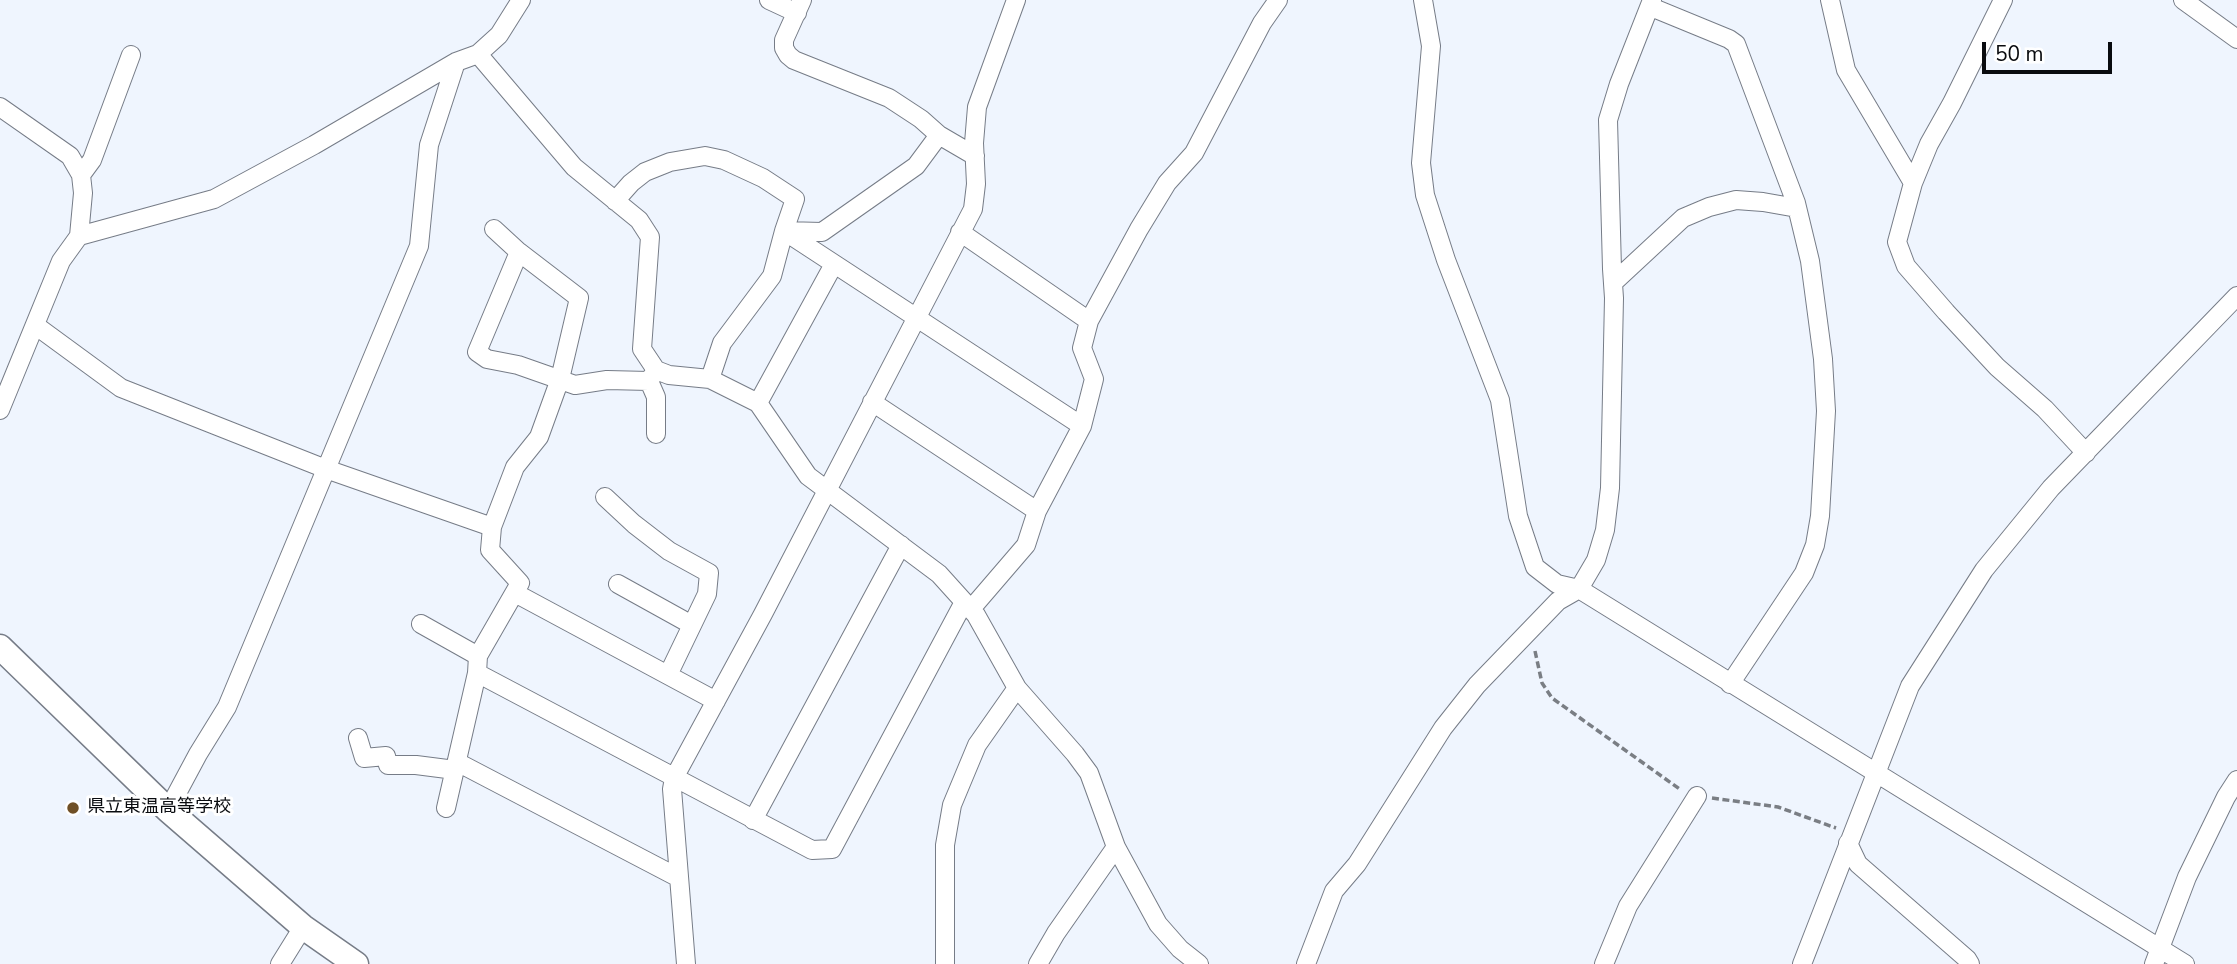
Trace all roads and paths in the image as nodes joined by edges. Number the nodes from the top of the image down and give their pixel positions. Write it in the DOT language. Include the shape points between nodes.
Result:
graph roads {
  1 [pos="521,0"];
  2 [pos="769,0"];
  3 [pos="1016,0"];
  4 [pos="1278,0"];
  5 [pos="1423,0"];
  6 [pos="1830,0"];
  7 [pos="2003,0"];
  8 [pos="2183,0"];
  9 [pos="1652,3"];
  10 [pos="800,7"];
  11 [pos="2237,39"];
  12 [pos="478,54"];
  13 [pos="131,55"];
  14 [pos="456,62"];
  15 [pos="0,107"];
  16 [pos="939,135"];
  17 [pos="975,156"];
  18 [pos="81,175"];
  19 [pos="1913,183"];
  20 [pos="615,201"];
  21 [pos="1797,208"];
  22 [pos="494,229"];
  23 [pos="784,231"];
  24 [pos="960,232"];
  25 [pos="79,236"];
  26 [pos="519,252"];
  27 [pos="834,264"];
  28 [pos="1613,283"];
  29 [pos="2237,296"];
  30 [pos="916,317"];
  31 [pos="1089,321"];
  32 [pos="35,325"];
  33 [pos="652,375"];
  34 [pos="710,379"];
  35 [pos="560,380"];
  36 [pos="872,402"];
  37 [pos="758,403"];
  38 [pos="0,410"];
  39 [pos="1082,426"];
  40 [pos="656,434"];
  41 [pos="2086,453"];
  42 [pos="326,469"];
  43 [pos="827,488"];
  44 [pos="605,496"];
  45 [pos="1037,511"];
  46 [pos="492,527"];
  47 [pos="901,545"];
  48 [pos="618,584"];
  49 [pos="1578,589"];
  50 [pos="514,593"];
  51 [pos="967,605"];
  52 [pos="1539,622"];
  53 [pos="421,624"];
  54 [pos="692,625"];
  55 [pos="0,647"];
  56 [pos="478,665"];
  57 [pos="668,675"];
  58 [pos="1730,684"];
  59 [pos="1017,688"];
  60 [pos="716,701"];
  61 [pos="358,738"];
  62 [pos="456,766"];
  63 [pos="1876,774"];
  64 [pos="674,778"];
  65 [pos="2237,780"];
  66 [pos="1697,796"];
  67 [pos="446,808"];
  68 [pos="168,810"];
  69 [pos="753,820"];
  70 [pos="1850,838"];
  71 [pos="1116,847"];
  72 [pos="679,878"];
  73 [pos="303,927"];
  74 [pos="2157,956"];
  75 [pos="280,964"];
  76 [pos="356,964"];
  77 [pos="686,964"];
  78 [pos="944,964"];
  79 [pos="1038,964"];
  80 [pos="1199,964"];
  81 [pos="1306,964"];
  82 [pos="1604,964"];
  83 [pos="1802,964"];
  84 [pos="1970,964"];
  85 [pos="2185,964"];
  1 -- 12 [label="street" via="499,35"];
  2 -- 10 [label="street"];
  3 -- 17 [label="street" via="977,107"];
  4 -- 31 [label="street" via="1194,153 1160,194"];
  5 -- 49 [label="street" via="1431,46 1421,163 1425,195 1500,400 1518,516 1535,567 1557,584"];
  6 -- 19 [label="street" via="1846,70"];
  7 -- 19 [label="street"];
  8 -- 11 [label="street"];
  9 -- 21 [label="street" via="1736,44"];
  9 -- 28 [label="street" via="1608,120"];
  10 -- 16 [label="street" via="784,40 788,55 889,98"];
  12 -- 14 [label="street"];
  12 -- 20 [label="street" via="574,167"];
  13 -- 18 [label="street" via="92,160"];
  14 -- 25 [label="street" via="214,199"];
  14 -- 42 [label="street" via="429,145 419,246"];
  15 -- 18 [label="street" via="70,156"];
  16 -- 17 [label="street"];
  16 -- 23 [label="street" via="916,166 822,232"];
  17 -- 24 [label="street" via="973,209"];
  18 -- 25 [label="street"];
  19 -- 41 [label="street" via="1897,242 1906,266 1997,367"];
  20 -- 23 [label="street" via="645,172 705,156 763,178 795,199"];
  20 -- 33 [label="street" via="639,220 650,237 642,349"];
  21 -- 28 [label="street" via="1736,200 1709,207 1683,218"];
  21 -- 58 [label="street" via="1810,261 1823,359 1826,411 1820,516 1804,573"];
  22 -- 26 [label="street"];
  23 -- 27 [label="street"];
  23 -- 34 [label="street" via="772,276 722,343"];
  24 -- 30 [label="street"];
  24 -- 31 [label="street"];
  25 -- 32 [label="street" via="61,261"];
  26 -- 35 [label="street" via="579,298"];
  26 -- 35 [label="street" via="477,352"];
  27 -- 30 [label="street"];
  27 -- 37 [label="street"];
  28 -- 49 [label="street" via="1608,509 1595,560"];
  29 -- 41 [label="street"];
  30 -- 36 [label="street"];
  30 -- 39 [label="street"];
  31 -- 39 [label="street" via="1082,348 1094,379"];
  32 -- 38 [label="street"];
  32 -- 42 [label="street" via="121,388"];
  33 -- 34 [label="street"];
  33 -- 35 [label="street" via="575,385"];
  33 -- 40 [label="street"];
  34 -- 37 [label="street"];
  35 -- 46 [label="street" via="539,437 515,467"];
  36 -- 43 [label="street"];
  36 -- 45 [label="street"];
  37 -- 43 [label="street" via="808,476"];
  39 -- 45 [label="street"];
  41 -- 63 [label="street" via="1984,570 1910,686"];
  42 -- 46 [label="street"];
  42 -- 68 [label="street" via="227,707"];
  43 -- 47 [label="street"];
  43 -- 60 [label="street"];
  44 -- 54 [label="street" via="669,551 709,573 707,593"];
  45 -- 51 [label="street" via="1026,545"];
  46 -- 50 [label="street" via="490,550 520,583"];
  47 -- 51 [label="street"];
  47 -- 69 [label="street"];
  48 -- 54 [label="street"];
  49 -- 52 [label="street" via="1558,601"];
  49 -- 58 [label="street"];
  50 -- 56 [label="street"];
  50 -- 57 [label="street"];
  51 -- 59 [label="street"];
  51 -- 69 [label="street" via="832,849 812,850"];
  52 -- 66 [label="path" via="1535,652 1542,683 1552,698 1682,791"];
  52 -- 81 [label="street" via="1477,685 1443,728 1376,835 1334,891"];
  53 -- 56 [label="street"];
  54 -- 57 [label="street"];
  55 -- 68 [label="street"];
  56 -- 62 [label="street"];
  56 -- 64 [label="street"];
  57 -- 60 [label="street"];
  58 -- 63 [label="street"];
  59 -- 71 [label="street" via="1088,773"];
  59 -- 78 [label="street" via="977,745 952,805 945,845"];
  60 -- 64 [label="street"];
  61 -- 62 [label="street" via="364,758 386,756 388,765"];
  62 -- 67 [label="street"];
  62 -- 72 [label="street"];
  63 -- 70 [label="street"];
  63 -- 74 [label="street"];
  64 -- 69 [label="street"];
  64 -- 72 [label="street"];
  65 -- 74 [label="street" via="2187,877"];
  66 -- 70 [label="path" via="1778,807"];
  66 -- 82 [label="street" via="1628,906"];
  68 -- 73 [label="street"];
  70 -- 83 [label="street"];
  70 -- 84 [label="street" via="1858,864"];
  71 -- 79 [label="street"];
  71 -- 80 [label="street" via="1158,924"];
  72 -- 77 [label="street"];
  73 -- 75 [label="street"];
  73 -- 76 [label="street"];
  74 -- 85 [label="street"];
}
